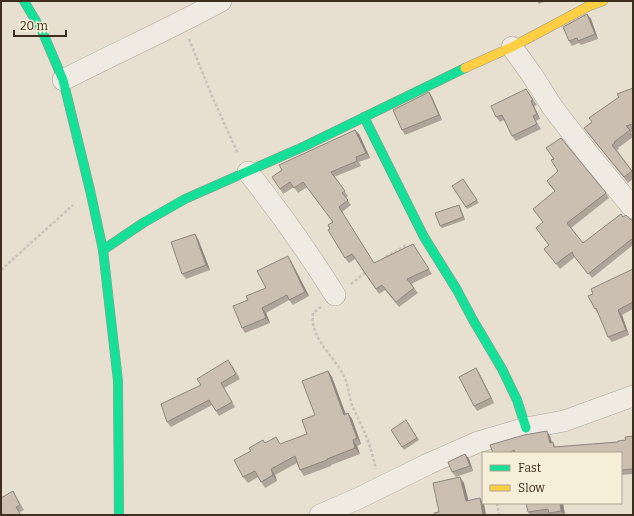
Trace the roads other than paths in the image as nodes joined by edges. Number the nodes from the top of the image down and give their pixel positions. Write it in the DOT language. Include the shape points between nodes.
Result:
graph roads {
  1 [pos="24,1"];
  2 [pos="221,1"];
  3 [pos="603,1"];
  4 [pos="512,47"];
  5 [pos="63,80"];
  6 [pos="364,117"];
  7 [pos="248,172"];
  8 [pos="633,208"];
  9 [pos="103,250"];
  10 [pos="335,295"];
  11 [pos="633,396"];
  12 [pos="526,428"];
  13 [pos="120,515"];
  14 [pos="320,515"];
  1 -- 5 [label="street" via="43,33"];
  2 -- 5 [label="street"];
  3 -- 4 [label="street" via="588,6"];
  4 -- 6 [label="street"];
  4 -- 8 [label="street" via="553,108"];
  5 -- 9 [label="street"];
  6 -- 7 [label="street"];
  6 -- 12 [label="street" via="424,237 502,369"];
  7 -- 9 [label="street" via="185,200 143,223"];
  7 -- 10 [label="street" via="275,206"];
  9 -- 13 [label="street" via="118,381"];
  11 -- 12 [label="street" via="564,421"];
  12 -- 14 [label="street" via="478,442"];
}
